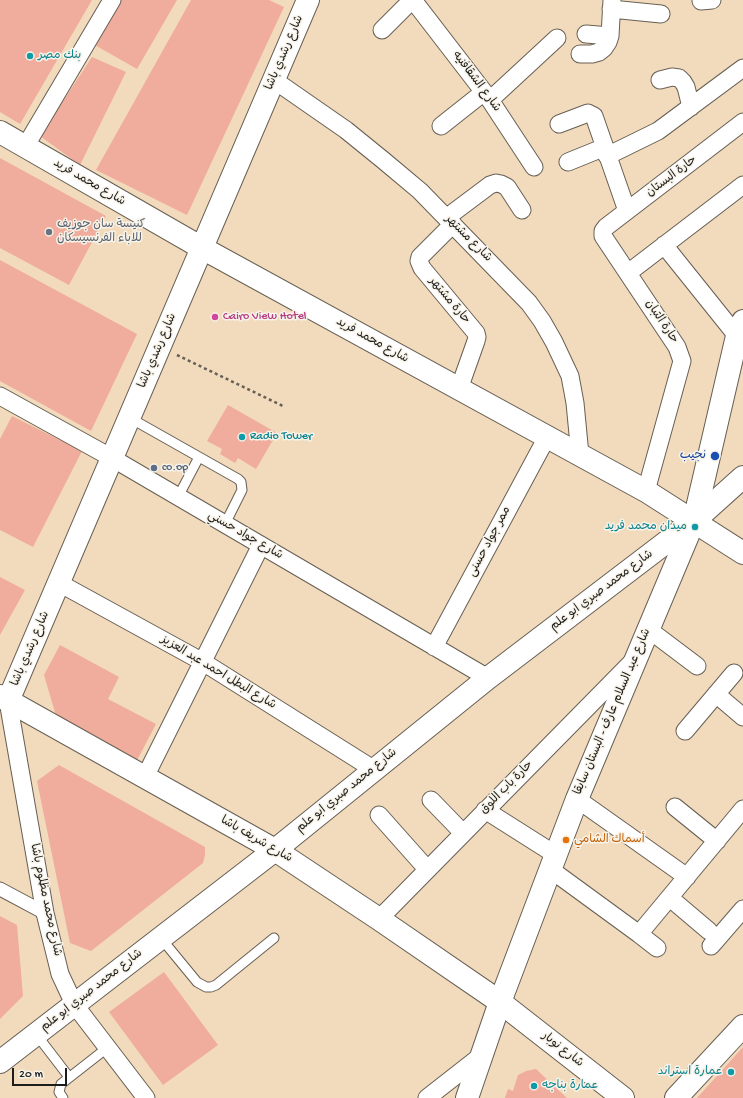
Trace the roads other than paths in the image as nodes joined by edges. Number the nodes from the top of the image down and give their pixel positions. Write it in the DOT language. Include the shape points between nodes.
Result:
graph roads {
  1 [pos="112,0"];
  2 [pos="308,0"];
  3 [pos="413,0"];
  4 [pos="612,4"];
  5 [pos="661,14"];
  6 [pos="382,30"];
  7 [pos="586,34"];
  8 [pos="610,36"];
  9 [pos="557,38"];
  10 [pos="580,54"];
  11 [pos="743,68"];
  12 [pos="274,80"];
  13 [pos="660,80"];
  14 [pos="487,96"];
  15 [pos="691,107"];
  16 [pos="743,122"];
  17 [pos="559,124"];
  18 [pos="441,126"];
  19 [pos="0,132"];
  20 [pos="25,146"];
  21 [pos="606,152"];
  22 [pos="568,162"];
  23 [pos="534,167"];
  24 [pos="743,185"];
  25 [pos="522,210"];
  26 [pos="628,211"];
  27 [pos="450,221"];
  28 [pos="603,231"];
  29 [pos="664,245"];
  30 [pos="202,248"];
  31 [pos="628,272"];
  32 [pos="740,329"];
  33 [pos="459,389"];
  34 [pos="0,396"];
  35 [pos="130,418"];
  36 [pos="547,437"];
  37 [pos="580,455"];
  38 [pos="199,457"];
  39 [pos="112,458"];
  40 [pos="743,477"];
  41 [pos="646,491"];
  42 [pos="178,497"];
  43 [pos="694,521"];
  44 [pos="225,524"];
  45 [pos="261,545"];
  46 [pos="743,552"];
  47 [pos="60,583"];
  48 [pos="648,629"];
  49 [pos="434,647"];
  50 [pos="636,658"];
  51 [pos="203,662"];
  52 [pos="697,666"];
  53 [pos="734,672"];
  54 [pos="488,678"];
  55 [pos="716,694"];
  56 [pos="4,699"];
  57 [pos="743,717"];
  58 [pos="685,731"];
  59 [pos="373,769"];
  60 [pos="145,777"];
  61 [pos="577,799"];
  62 [pos="431,800"];
  63 [pos="675,807"];
  64 [pos="743,809"];
  65 [pos="485,810"];
  66 [pos="379,815"];
  67 [pos="463,833"];
  68 [pos="717,841"];
  69 [pos="275,850"];
  70 [pos="553,862"];
  71 [pos="427,870"];
  72 [pos="687,877"];
  73 [pos="0,889"];
  74 [pos="670,898"];
  75 [pos="743,909"];
  76 [pos="45,913"];
  77 [pos="379,919"];
  78 [pos="639,934"];
  79 [pos="160,937"];
  80 [pos="274,938"];
  81 [pos="657,948"];
  82 [pos="500,1002"];
  83 [pos="74,1004"];
  84 [pos="743,1026"];
  85 [pos="36,1034"];
  86 [pos="107,1048"];
  87 [pos="482,1055"];
  88 [pos="2,1058"];
  89 [pos="69,1076"];
  90 [pos="139,1096"];
  91 [pos="63,1098"];
  92 [pos="427,1098"];
  93 [pos="467,1098"];
  94 [pos="623,1098"];
  95 [pos="676,1098"];
  1 -- 20 [label="street"];
  2 -- 12 [label="street, شارع رشدي باشا"];
  3 -- 6 [label="street"];
  3 -- 14 [label="street, شارع الشقافنيه"];
  4 -- 5 [label="street"];
  4 -- 8 [label="street"];
  7 -- 8 [label="street"];
  8 -- 10 [label="street" via="599,52"];
  9 -- 14 [label="street"];
  11 -- 15 [label="street"];
  12 -- 27 [label="street, شارع مشتهر" via="346,130 420,191"];
  12 -- 30 [label="street, شارع رشدي باشا"];
  13 -- 15 [label="street" via="679,78 686,87"];
  14 -- 18 [label="street"];
  14 -- 23 [label="street, شارع الشقافنيه"];
  15 -- 21 [label="street" via="658,131"];
  16 -- 26 [label="street, حارة البستان"];
  17 -- 21 [label="street" via="591,114 596,119"];
  19 -- 20 [label="street, شارع محمد فريد"];
  20 -- 30 [label="street, شارع محمد فريد"];
  21 -- 22 [label="street"];
  21 -- 26 [label="street"];
  24 -- 29 [label="street"];
  25 -- 27 [label="street" via="507,187 496,183"];
  26 -- 28 [label="street, حارة البستان"];
  27 -- 33 [label="street, حارة مشتهر" via="419,261 476,333 476,341"];
  27 -- 37 [label="street, شارع مشتهر" via="529,303 554,342 570,376 573,389"];
  28 -- 31 [label="street, حارة التبان" via="603,236"];
  29 -- 31 [label="street"];
  29 -- 32 [label="street"];
  30 -- 33 [label="street, شارع محمد فريد"];
  30 -- 35 [label="street, شارع رشدي باشا"];
  31 -- 41 [label="street, حارة التبان" via="677,347 682,361"];
  32 -- 43 [label="street, شارع عبد السلام عارف - البستان سابقا"];
  33 -- 36 [label="street, شارع محمد فريد"];
  34 -- 39 [label="street, شارع جواد حسني"];
  35 -- 38 [label="lane"];
  35 -- 39 [label="street, شارع رشدي باشا"];
  36 -- 37 [label="street, شارع محمد فريد"];
  36 -- 49 [label="street, ممر جواد حسنى"];
  37 -- 41 [label="street, شارع محمد فريد"];
  38 -- 42 [label="lane"];
  38 -- 44 [label="lane" via="238,479 243,486"];
  39 -- 42 [label="street, شارع جواد حسني"];
  39 -- 47 [label="street, شارع رشدي باشا"];
  40 -- 43 [label="street, شارع محمد صبري ابو علم"];
  41 -- 43 [label="street, شارع محمد فريد"];
  42 -- 44 [label="street, شارع جواد حسني"];
  43 -- 46 [label="street, شارع محمد فريد"];
  43 -- 48 [label="street, شارع عبد السلام عارف - البستان سابقا"];
  43 -- 54 [label="street, شارع محمد صبري ابو علم"];
  44 -- 45 [label="street, شارع جواد حسني"];
  45 -- 49 [label="street, شارع جواد حسني"];
  45 -- 51 [label="street"];
  47 -- 51 [label="street, شارع البطل احمد عبد العزيز"];
  47 -- 56 [label="street, شارع رشدي باشا"];
  48 -- 50 [label="street, شارع عبد السلام عارف - البستان سابقا"];
  48 -- 52 [label="street"];
  49 -- 54 [label="street, شارع جواد حسني"];
  50 -- 61 [label="street, شارع عبد السلام عارف - البستان سابقا"];
  50 -- 65 [label="street, حارة باب اللوق"];
  51 -- 59 [label="street, شارع البطل احمد عبد العزيز"];
  51 -- 60 [label="street"];
  53 -- 55 [label="street"];
  54 -- 59 [label="street, شارع محمد صبري ابو علم"];
  55 -- 57 [label="street"];
  55 -- 58 [label="street"];
  56 -- 60 [label="street, شارع شريف باشا"];
  56 -- 76 [label="street, شارع محمد مظلوم باشا"];
  59 -- 69 [label="street, شارع محمد صبري ابو علم"];
  60 -- 69 [label="street, شارع شريف باشا"];
  61 -- 70 [label="street, شارع عبد السلام عارف - البستان سابقا"];
  61 -- 72 [label="street"];
  62 -- 67 [label="street"];
  63 -- 68 [label="street"];
  64 -- 68 [label="street"];
  65 -- 67 [label="street, حارة باب اللوق"];
  65 -- 70 [label="street"];
  66 -- 71 [label="street"];
  67 -- 71 [label="street, حارة باب اللوق"];
  68 -- 72 [label="street"];
  69 -- 77 [label="street, شارع شريف باشا"];
  69 -- 79 [label="street, شارع محمد صبري ابو علم"];
  70 -- 78 [label="street"];
  70 -- 82 [label="street, شارع عبد السلام عارف - البستان سابقا"];
  71 -- 77 [label="street, حارة باب اللوق"];
  72 -- 74 [label="street"];
  73 -- 76 [label="street"];
  74 -- 75 [label="street" via="710,938"];
  74 -- 78 [label="street"];
  76 -- 83 [label="street, شارع محمد مظلوم باشا" via="60,974"];
  77 -- 82 [label="street, شارع شريف باشا"];
  78 -- 81 [label="street"];
  79 -- 80 [label="lane" via="198,982 206,987 216,985"];
  79 -- 83 [label="street, شارع محمد صبري ابو علم"];
  82 -- 87 [label="street, شارع عبد السلام عارف - البستان سابقا"];
  82 -- 94 [label="street, شارع نوبار"];
  83 -- 85 [label="street, شارع محمد صبري ابو علم"];
  83 -- 86 [label="street, شارع محمد مظلوم باشا"];
  84 -- 95 [label="street"];
  85 -- 88 [label="street, شارع محمد صبري ابو علم"];
  85 -- 89 [label="lane"];
  86 -- 89 [label="lane"];
  86 -- 90 [label="street, شارع محمد مظلوم باشا"];
  87 -- 92 [label="street"];
  87 -- 93 [label="street, شارع عبد السلام عارف - البستان سابقا"];
  89 -- 91 [label="lane" via="59,1088"];
}
